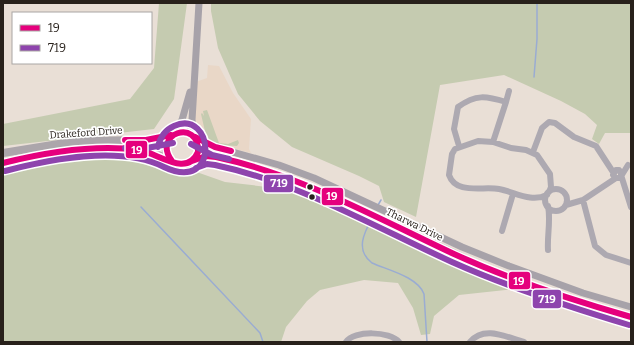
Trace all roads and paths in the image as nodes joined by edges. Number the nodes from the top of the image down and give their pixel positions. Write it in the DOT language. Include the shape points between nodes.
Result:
graph roads {
  1 [pos="199,3"];
  2 [pos="194,61"];
  3 [pos="509,91"];
  4 [pos="506,102"];
  5 [pos="172,135"];
  6 [pos="194,137"];
  7 [pos="493,142"];
  8 [pos="459,146"];
  9 [pos="533,152"];
  10 [pos="3,153"];
  11 [pos="172,161"];
  12 [pos="192,161"];
  13 [pos="3,163"];
  14 [pos="629,164"];
  15 [pos="616,173"];
  16 [pos="552,180"];
  17 [pos="559,189"];
  18 [pos="548,193"];
  19 [pos="513,194"];
  20 [pos="565,194"];
  21 [pos="537,198"];
  22 [pos="582,201"];
  23 [pos="547,204"];
  24 [pos="566,205"];
  25 [pos="631,207"];
  26 [pos="556,210"];
  27 [pos="549,219"];
  28 [pos="502,231"];
  29 [pos="548,250"];
  30 [pos="631,263"];
  31 [pos="631,307"];
  32 [pos="631,317"];
  33 [pos="346,342"];
  34 [pos="399,342"];
  35 [pos="470,342"];
  36 [pos="524,342"];
  1 -- 2 [label="main road"];
  2 -- 5 [label="main road" via="188,103 178,128"];
  2 -- 6 [label="main road"];
  3 -- 4 [label="street"];
  4 -- 7 [label="street"];
  4 -- 8 [label="street" via="484,97 469,99 458,107 454,129"];
  5 -- 6 [label="highway" via="184,131"];
  5 -- 10 [label="highway, Drakeford Drive" via="146,140 94,140 45,145"];
  5 -- 11 [label="highway" via="168,139 166,149"];
  6 -- 12 [label="highway" via="199,147"];
  6 -- 31 [label="main road, Tharwa Drive" via="222,150 305,174 462,247 509,266"];
  7 -- 8 [label="street" via="478,141"];
  7 -- 9 [label="street"];
  8 -- 19 [label="street" via="452,154 449,175 452,182 468,188 498,189"];
  9 -- 15 [label="street" via="542,128 552,122 574,137 596,146"];
  9 -- 16 [label="street" via="547,167"];
  11 -- 12 [label="highway" via="182,164"];
  11 -- 13 [label="highway, Drakeford Drive" via="139,150 105,149 50,154"];
  12 -- 32 [label="main road, Tharwa Drive" via="198,157 211,157 260,169 315,188 499,273"];
  14 -- 15 [label="street"];
  15 -- 22 [label="street"];
  15 -- 25 [label="street" via="624,184"];
  16 -- 17 [label="street"];
  16 -- 18 [label="street"];
  17 -- 18 [label="street"];
  17 -- 20 [label="street"];
  18 -- 21 [label="street"];
  18 -- 23 [label="street"];
  19 -- 21 [label="street"];
  19 -- 28 [label="street"];
  20 -- 22 [label="street"];
  20 -- 24 [label="street"];
  21 -- 23 [label="street"];
  22 -- 24 [label="street"];
  22 -- 30 [label="street" via="598,250"];
  23 -- 26 [label="street"];
  23 -- 27 [label="street"];
  24 -- 26 [label="street"];
  26 -- 27 [label="street"];
  27 -- 29 [label="street"];
  33 -- 34 [label="street" via="352,336 362,333 390,336"];
  35 -- 36 [label="street" via="479,334 488,332"];
}
